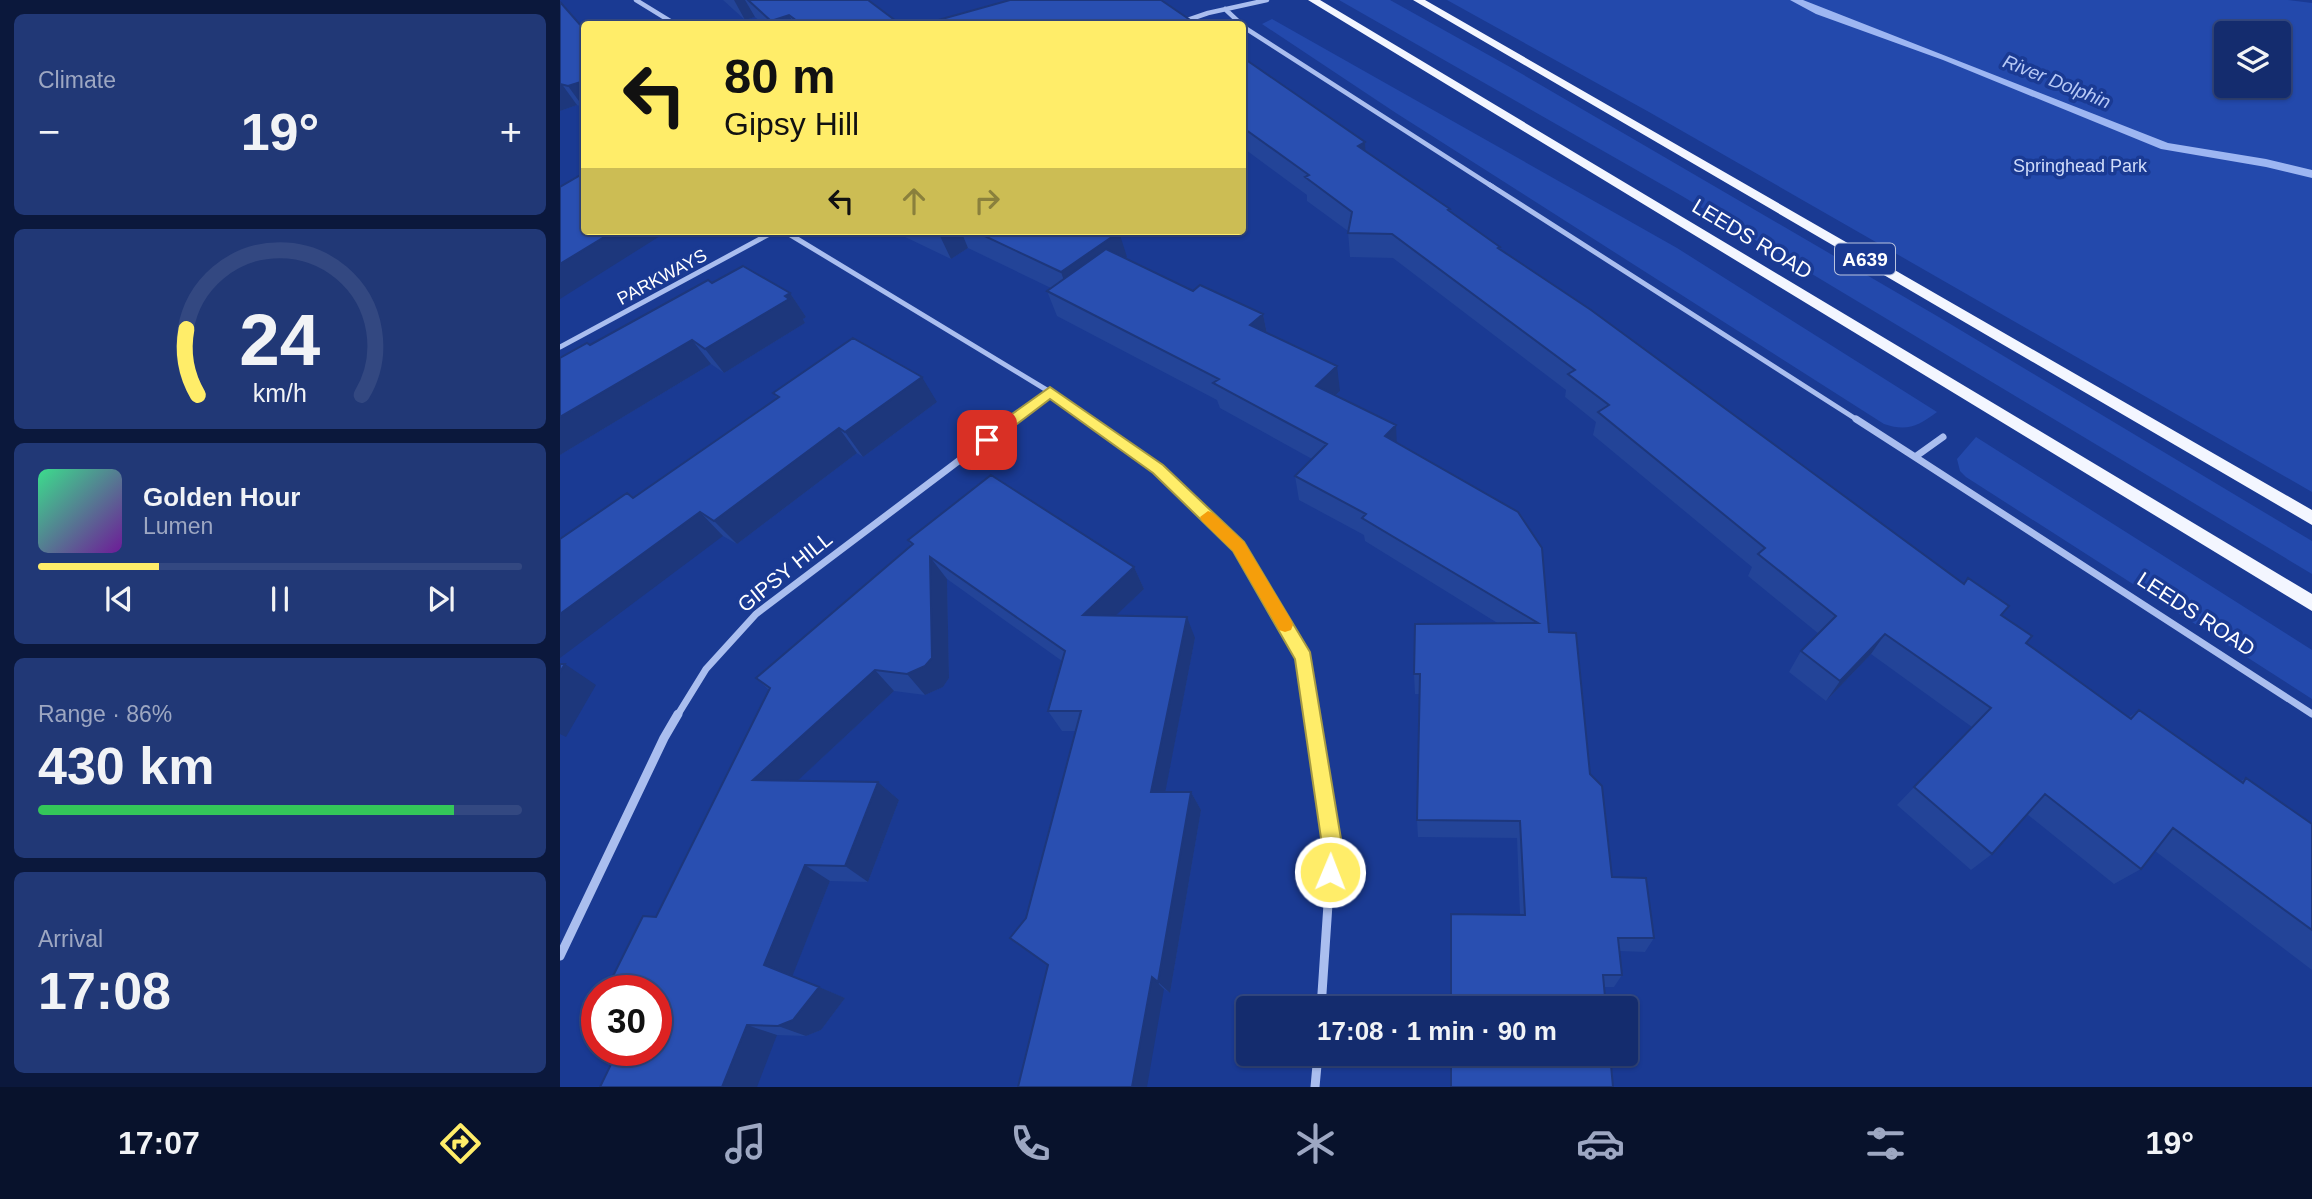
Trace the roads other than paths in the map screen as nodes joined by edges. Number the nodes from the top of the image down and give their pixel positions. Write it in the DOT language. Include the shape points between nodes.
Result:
graph roads {
  1 [pos="636,0"];
  2 [pos="1267,0"];
  3 [pos="1313,0"];
  4 [pos="1418,0"];
  5 [pos="1225,9"];
  6 [pos="670,21"];
  7 [pos="1186,21"];
  8 [pos="1238,21"];
  9 [pos="1246,28"];
  10 [pos="768,235"];
  11 [pos="791,235"];
  12 [pos="560,346"];
  13 [pos="1050,392"];
  14 [pos="1943,437"];
  15 [pos="1916,457"];
  16 [pos="2312,518"];
  17 [pos="2312,603"];
  18 [pos="2312,714"];
  19 [pos="560,956"];
  20 [pos="1322,996"];
  21 [pos="1317,1066"];
  22 [pos="1315,1087"];
  1 -- 6 [label="street"];
  2 -- 5 [label="street"];
  3 -- 17 [label="main road, LEEDS ROAD"];
  4 -- 16 [label="main road, LEEDS ROAD / A639"];
  5 -- 7 [label="street"];
  5 -- 8 [label="street, LEEDS ROAD"];
  9 -- 15 [label="street, LEEDS ROAD"];
  10 -- 12 [label="street, PARKWAYS"];
  11 -- 13 [label="street"];
  13 -- 19 [label="street, GIPSY HILL" via="756,614 706,670 664,738"];
  13 -- 20 [label="street" via="1158,469 1238,547 1304,657 1332,845"];
  14 -- 15 [label="street"];
  15 -- 18 [label="street, LEEDS ROAD"];
  21 -- 22 [label="street"];
}
